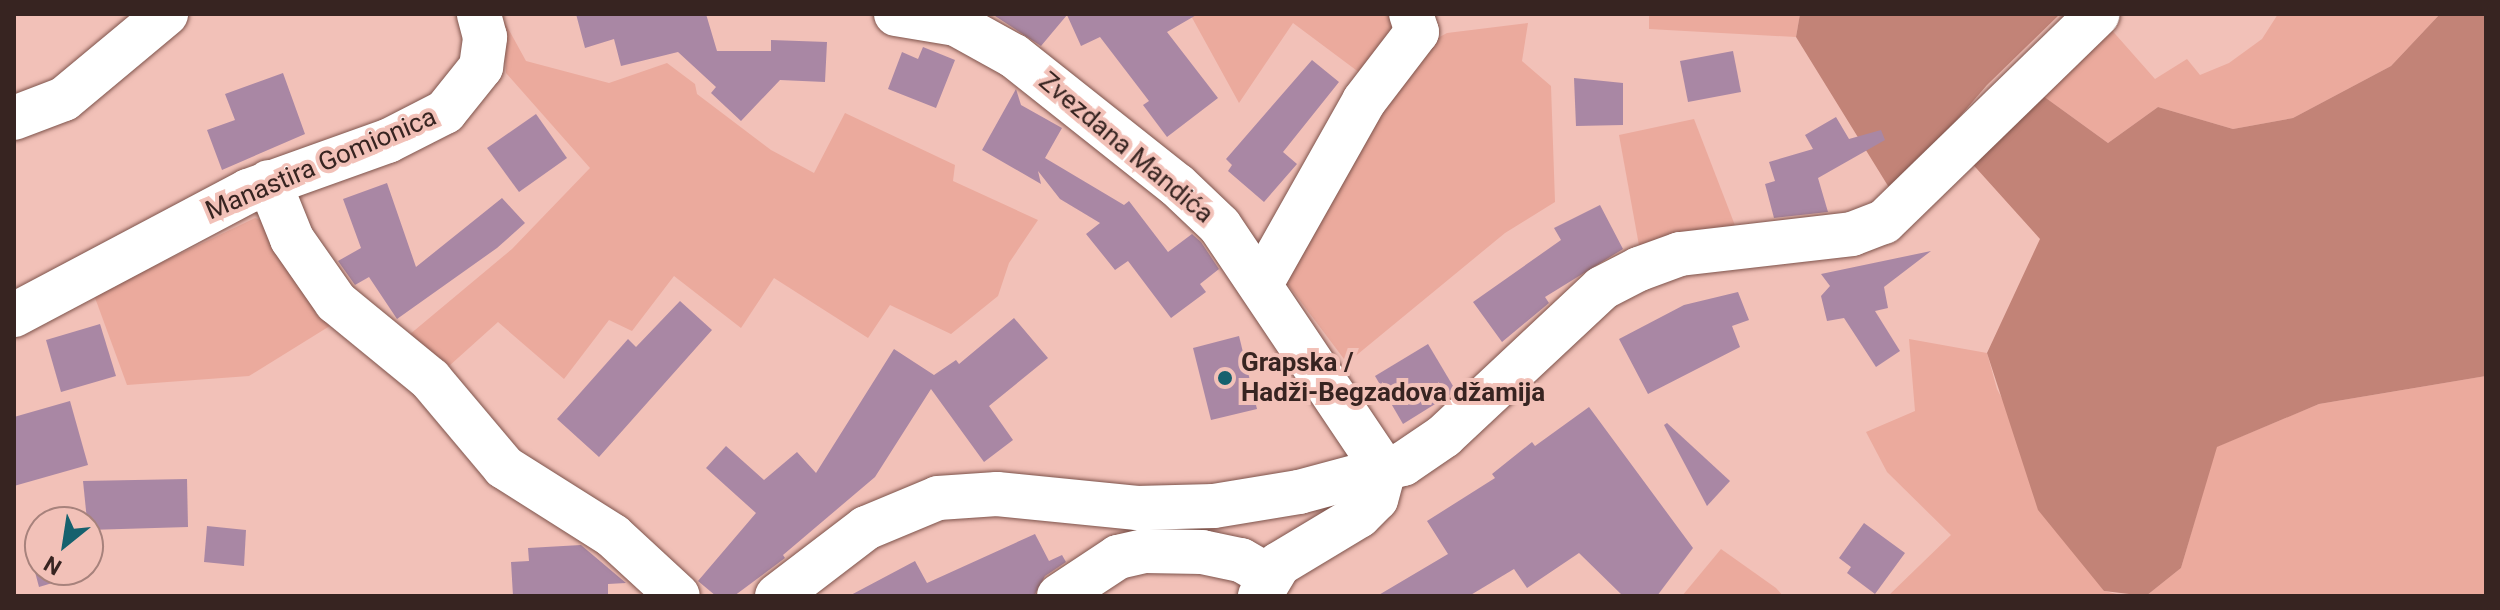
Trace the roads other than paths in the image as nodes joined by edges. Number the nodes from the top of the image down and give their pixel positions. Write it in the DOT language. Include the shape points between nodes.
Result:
graph roads {
  1 [pos="166,14"];
  2 [pos="479,14"];
  3 [pos="1411,14"];
  4 [pos="2098,14"];
  5 [pos="924,16"];
  6 [pos="14,118"];
  7 [pos="269,182"];
  8 [pos="1261,284"];
  9 [pos="14,315"];
  10 [pos="1384,470"];
  11 [pos="1264,586"];
  12 [pos="678,596"];
  13 [pos="777,596"];
  14 [pos="1059,596"];
  1 -- 6 [label="street" via="64,99"];
  2 -- 7 [label="street, Manastira Gomionica" via="485,37 481,67 445,112 388,141"];
  3 -- 8 [label="street" via="1417,32 1364,101"];
  4 -- 10 [label="street" via="1884,222 1852,234 1680,254 1639,269 1602,288 1432,446"];
  5 -- 8 [label="street, Zvezdana Mandića" via="1014,56 1097,119 1220,226"];
  7 -- 9 [label="street, Manastira Gomionica"];
  7 -- 12 [label="street" via="292,239 336,302 430,379 504,467 613,536"];
  8 -- 10 [label="street, Zvezdana Mandića"];
  10 -- 11 [label="street" via="1380,492 1359,516 1279,564"];
  10 -- 13 [label="street" via="1214,506 1137,508 997,494 938,498 866,528"];
  11 -- 14 [label="street" via="1241,560 1202,552 1145,551 1118,557"];
}
